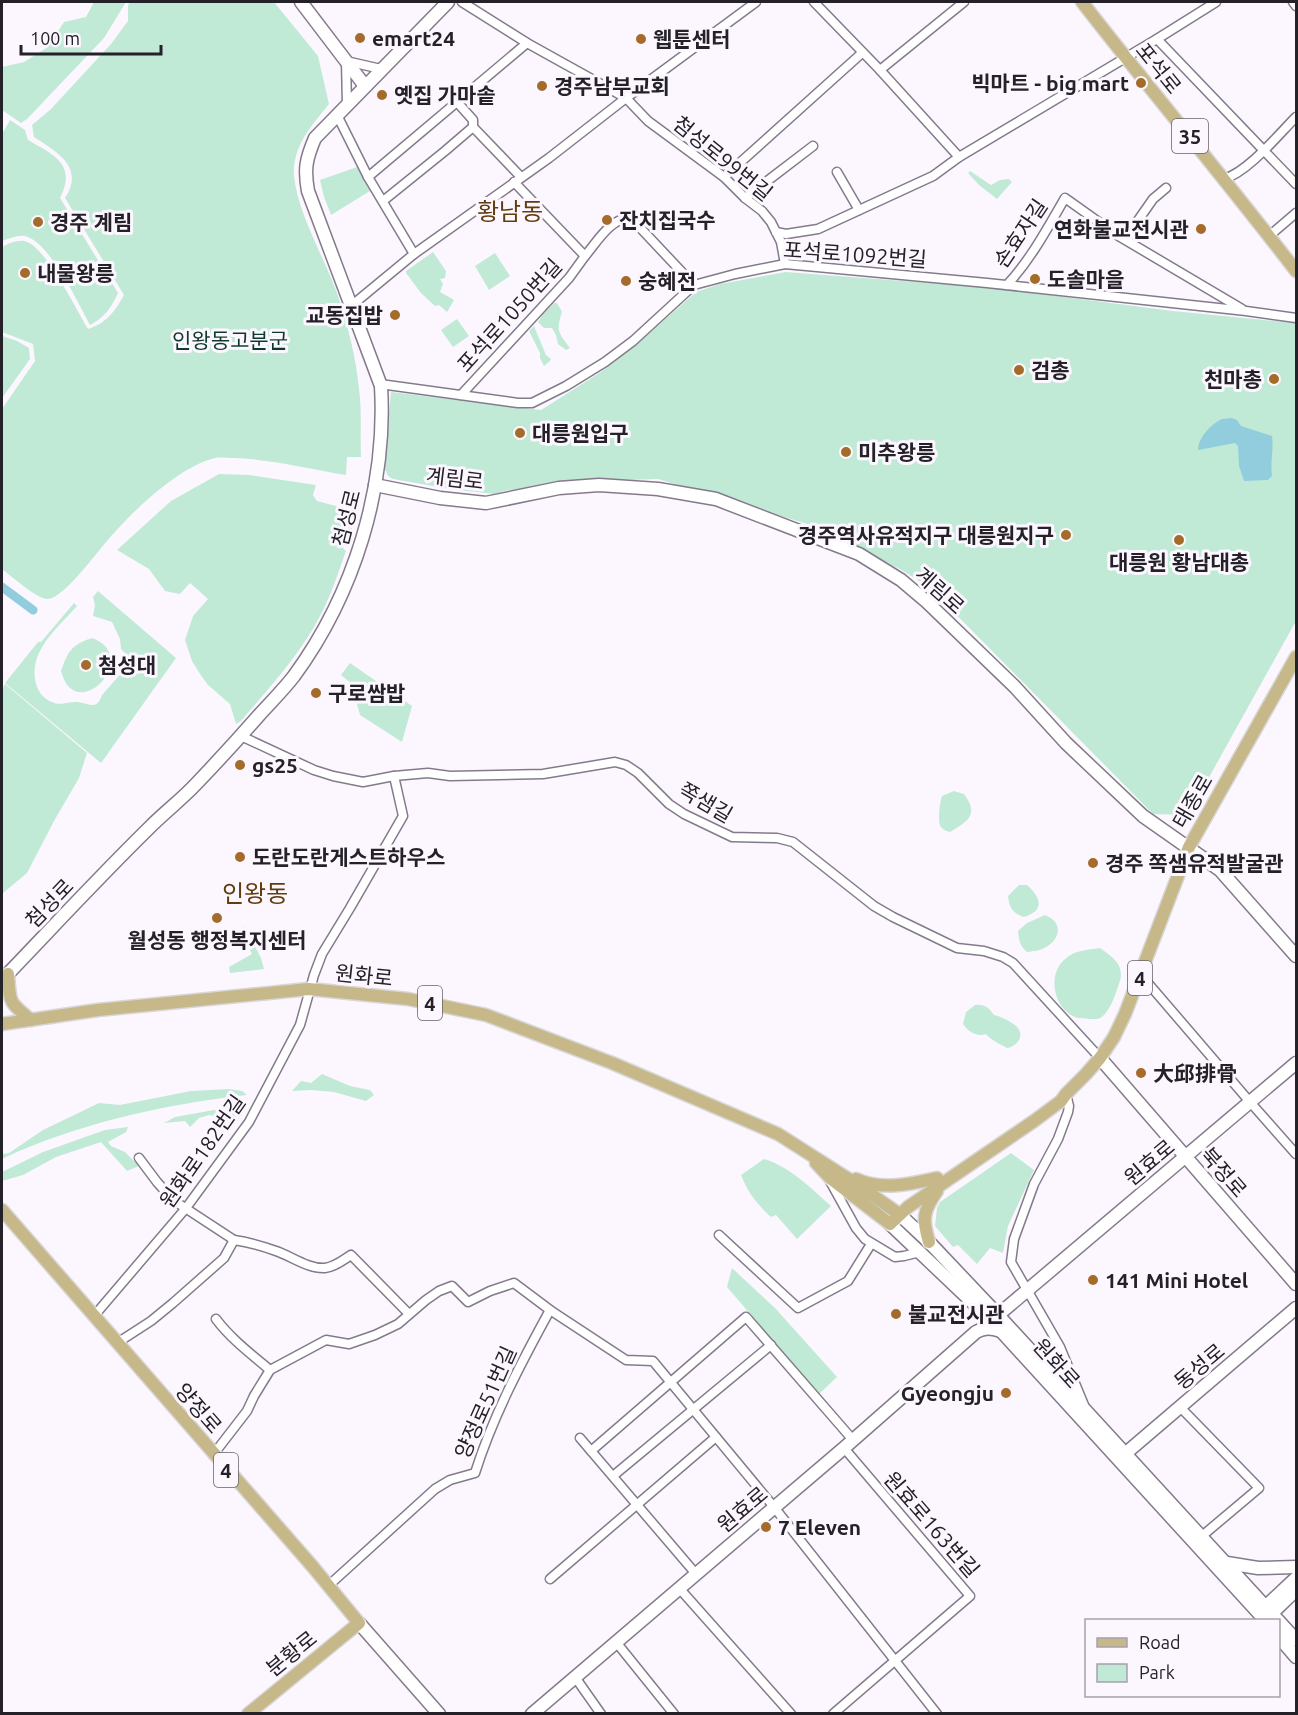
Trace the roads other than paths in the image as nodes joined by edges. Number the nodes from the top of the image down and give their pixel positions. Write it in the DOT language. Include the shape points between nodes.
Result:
graph roads {
  1 [pos="301,2"];
  2 [pos="448,2"];
  3 [pos="462,2"];
  4 [pos="756,2"];
  5 [pos="814,2"];
  6 [pos="964,2"];
  7 [pos="1082,2"];
  8 [pos="1216,2"];
  9 [pos="1293,2"];
  10 [pos="1296,6"];
  11 [pos="1157,39"];
  12 [pos="527,43"];
  13 [pos="862,53"];
  14 [pos="1125,58"];
  15 [pos="346,61"];
  16 [pos="381,69"];
  17 [pos="880,70"];
  18 [pos="365,86"];
  19 [pos="626,98"];
  20 [pos="457,102"];
  21 [pos="347,105"];
  22 [pos="338,115"];
  23 [pos="1296,118"];
  24 [pos="473,127"];
  25 [pos="813,146"];
  26 [pos="1264,150"];
  27 [pos="959,157"];
  28 [pos="837,172"];
  29 [pos="368,177"];
  30 [pos="724,177"];
  31 [pos="1224,179"];
  32 [pos="518,180"];
  33 [pos="1296,184"];
  34 [pos="1166,188"];
  35 [pos="745,198"];
  36 [pos="383,201"];
  37 [pos="859,210"];
  38 [pos="1296,213"];
  39 [pos="776,232"];
  40 [pos="1269,236"];
  41 [pos="1125,239"];
  42 [pos="414,254"];
  43 [pos="585,256"];
  44 [pos="785,264"];
  45 [pos="1296,271"];
  46 [pos="694,285"];
  47 [pos="1007,285"];
  48 [pos="351,306"];
  49 [pos="1246,311"];
  50 [pos="1296,318"];
  51 [pos="380,384"];
  52 [pos="461,394"];
  53 [pos="375,485"];
  54 [pos="1296,657"];
  55 [pos="241,736"];
  56 [pos="394,776"];
  57 [pos="1188,847"];
  58 [pos="1296,956"];
  59 [pos="1141,975"];
  60 [pos="4,977"];
  61 [pos="309,989"];
  62 [pos="31,1020"];
  63 [pos="2,1024"];
  64 [pos="1100,1058"];
  65 [pos="1296,1063"];
  66 [pos="1066,1094"];
  67 [pos="1250,1102"];
  68 [pos="803,1149"];
  69 [pos="1296,1154"];
  70 [pos="1185,1157"];
  71 [pos="139,1158"];
  72 [pos="827,1175"];
  73 [pos="939,1181"];
  74 [pos="186,1208"];
  75 [pos="2,1210"];
  76 [pos="896,1212"];
  77 [pos="888,1222"];
  78 [pos="719,1235"];
  79 [pos="234,1240"];
  80 [pos="871,1244"];
  81 [pos="925,1248"];
  82 [pos="938,1269"];
  83 [pos="1296,1284"];
  84 [pos="1027,1292"];
  85 [pos="1296,1308"];
  86 [pos="550,1310"];
  87 [pos="409,1314"];
  88 [pos="998,1315"];
  89 [pos="94,1316"];
  90 [pos="216,1319"];
  91 [pos="1001,1331"];
  92 [pos="976,1332"];
  93 [pos="117,1343"];
  94 [pos="771,1345"];
  95 [pos="270,1370"];
  96 [pos="670,1381"];
  97 [pos="1180,1407"];
  98 [pos="692,1409"];
  99 [pos="1086,1410"];
  100 [pos="716,1437"];
  101 [pos="580,1438"];
  102 [pos="848,1444"];
  103 [pos="591,1451"];
  104 [pos="1126,1454"];
  105 [pos="213,1455"];
  106 [pos="612,1476"];
  107 [pos="637,1505"];
  108 [pos="774,1507"];
  109 [pos="1202,1536"];
  110 [pos="1227,1563"];
  111 [pos="1296,1567"];
  112 [pos="696,1574"];
  113 [pos="1296,1578"];
  114 [pos="550,1579"];
  115 [pos="328,1586"];
  116 [pos="679,1588"];
  117 [pos="1296,1590"];
  118 [pos="1266,1614"];
  119 [pos="359,1623"];
  120 [pos="1280,1626"];
  121 [pos="1280,1638"];
  122 [pos="1296,1640"];
  123 [pos="616,1642"];
  124 [pos="1296,1657"];
  125 [pos="897,1660"];
  126 [pos="575,1677"];
  127 [pos="248,1713"];
  128 [pos="439,1713"];
  129 [pos="532,1713"];
  130 [pos="602,1713"];
  131 [pos="674,1713"];
  132 [pos="791,1713"];
  133 [pos="833,1713"];
  134 [pos="937,1713"];
  1 -- 15 [label="street"];
  2 -- 16 [label="street, 첨성로"];
  3 -- 12 [label="street, 첨성로99번길"];
  4 -- 19 [label="street"];
  5 -- 13 [label="street"];
  6 -- 17 [label="street"];
  7 -- 14 [label="main road, 포석로 / 35"];
  8 -- 11 [label="street"];
  9 -- 10 [label="street"];
  11 -- 14 [label="street"];
  11 -- 26 [label="street"];
  12 -- 19 [label="street, 첨성로99번길"];
  12 -- 20 [label="street"];
  13 -- 17 [label="street"];
  13 -- 30 [label="street"];
  14 -- 27 [label="street"];
  14 -- 31 [label="main road, 포석로 / 35"];
  15 -- 16 [label="street"];
  15 -- 18 [label="street"];
  15 -- 21 [label="street"];
  16 -- 18 [label="street, 첨성로"];
  17 -- 27 [label="street"];
  18 -- 21 [label="street, 첨성로"];
  19 -- 30 [label="street, 첨성로99번길" via="648,121"];
  19 -- 32 [label="street"];
  20 -- 24 [label="street, 포석로1050번길" via="473,120"];
  20 -- 29 [label="street"];
  21 -- 22 [label="street, 첨성로"];
  22 -- 29 [label="street"];
  22 -- 48 [label="street, 첨성로" via="315,138 305,174"];
  23 -- 26 [label="street"];
  24 -- 32 [label="street, 포석로1050번길"];
  24 -- 36 [label="street"];
  25 -- 35 [label="street"];
  26 -- 31 [label="street"];
  26 -- 33 [label="street"];
  27 -- 37 [label="street" via="933,176"];
  28 -- 37 [label="street"];
  29 -- 36 [label="street"];
  30 -- 35 [label="street, 첨성로99번길"];
  31 -- 40 [label="main road, 포석로 / 35"];
  32 -- 42 [label="street"];
  32 -- 43 [label="street, 포석로1050번길"];
  34 -- 41 [label="street" via="1153,199"];
  35 -- 39 [label="street, 첨성로99번길" via="762,211"];
  36 -- 42 [label="street"];
  37 -- 39 [label="street" via="818,229"];
  38 -- 40 [label="street"];
  39 -- 44 [label="street, 첨성로99번길"];
  40 -- 45 [label="main road, 포석로 / 35"];
  41 -- 47 [label="street, 손효자길" via="1065,198 1038,245"];
  41 -- 49 [label="street, 손효자길"];
  42 -- 48 [label="street"];
  43 -- 46 [label="street" via="615,222 631,218"];
  43 -- 52 [label="street, 포석로1050번길" via="570,278"];
  44 -- 46 [label="street, 포석로1092번길"];
  44 -- 47 [label="street, 포석로1092번길"];
  46 -- 52 [label="street, 포석로1092번길" via="605,362 532,403"];
  47 -- 49 [label="street, 포석로1092번길"];
  48 -- 51 [label="street, 첨성로"];
  49 -- 50 [label="street, 포석로1092번길"];
  51 -- 52 [label="street, 포석로1092번길"];
  51 -- 53 [label="street, 첨성로" via="382,408"];
  53 -- 55 [label="street, 첨성로" via="360,550 338,603 293,677"];
  53 -- 57 [label="street, 계림로" via="486,503 559,488 599,485 658,489 716,499 859,554 902,580 927,602 1143,816"];
  54 -- 57 [label="main road, 태종로 / 4"];
  55 -- 56 [label="street, 쪽샘길" via="333,776 363,782"];
  55 -- 60 [label="street, 첨성로"];
  56 -- 61 [label="street, 원화로182번길" via="403,816 322,954"];
  56 -- 64 [label="street, 쪽샘길" via="543,774 615,762 626,765 684,814 732,837 793,842 893,917 957,948 984,951 1015,964"];
  57 -- 58 [label="street, 계림로" via="1220,870"];
  57 -- 59 [label="main road, 태종로 / 4"];
  59 -- 64 [label="main road, 태종로 / 4"];
  59 -- 67 [label="street"];
  60 -- 62 [label="main road" via="10,1000"];
  61 -- 62 [label="main road, 원화로 / 4"];
  61 -- 68 [label="main road, 원화로 / 4" via="408,999 486,1015 612,1063 778,1134"];
  61 -- 74 [label="street, 원화로182번길" via="300,1025 249,1122"];
  62 -- 63 [label="main road, 원화로 / 4"];
  64 -- 66 [label="main road, 태종로 / 4"];
  64 -- 70 [label="street, 북정로"];
  65 -- 67 [label="street, 원효로"];
  66 -- 73 [label="main road, 태종로 / 4" via="1055,1096"];
  66 -- 84 [label="street" via="1068,1112 1034,1184 1014,1239 1011,1262"];
  67 -- 69 [label="street"];
  67 -- 70 [label="street, 원효로"];
  68 -- 72 [label="main road, 원화로"];
  68 -- 73 [label="main road" via="864,1183 902,1185"];
  68 -- 76 [label="main road, 원화로 / 4"];
  70 -- 83 [label="street, 북정로"];
  70 -- 84 [label="street, 원효로"];
  71 -- 74 [label="street" via="173,1200"];
  72 -- 77 [label="main road, 원화로"];
  72 -- 80 [label="street" via="856,1228"];
  73 -- 76 [label="main road, 태종로 / 4" via="901,1202"];
  73 -- 81 [label="main road" via="924,1213"];
  74 -- 79 [label="street"];
  74 -- 89 [label="street, 원화로182번길"];
  75 -- 89 [label="main road, 양정로 / 4"];
  76 -- 77 [label="main road, 태종로 / 4"];
  76 -- 81 [label="street, 원화로"];
  77 -- 81 [label="street, 원화로"];
  78 -- 80 [label="street" via="798,1308 848,1281"];
  79 -- 87 [label="street" via="323,1268 351,1255"];
  79 -- 93 [label="street" via="224,1258 173,1303"];
  80 -- 81 [label="street" via="895,1257"];
  81 -- 82 [label="street, 원화로"];
  81 -- 88 [label="street, 원화로"];
  82 -- 91 [label="street, 원화로"];
  82 -- 92 [label="street" via="978,1318"];
  84 -- 88 [label="street, 원효로"];
  84 -- 99 [label="street" via="1060,1347"];
  85 -- 97 [label="street, 동성로"];
  86 -- 87 [label="street" via="514,1283 468,1302 452,1286 438,1291"];
  86 -- 96 [label="street" via="626,1360 653,1361"];
  86 -- 115 [label="street, 양정로51번길" via="506,1396 475,1473 435,1489"];
  87 -- 95 [label="street" via="398,1324 349,1344 326,1340"];
  88 -- 99 [label="street, 원화로"];
  89 -- 93 [label="main road, 양정로 / 4"];
  90 -- 95 [label="street" via="239,1345"];
  91 -- 92 [label="street" via="983,1328"];
  91 -- 118 [label="street, 원화로"];
  92 -- 102 [label="street, 원효로"];
  93 -- 105 [label="main road, 양정로 / 4"];
  94 -- 96 [label="street" via="746,1317"];
  94 -- 98 [label="street"];
  94 -- 102 [label="street"];
  95 -- 105 [label="street" via="247,1412"];
  96 -- 98 [label="street"];
  96 -- 103 [label="street"];
  97 -- 104 [label="street, 동성로"];
  97 -- 109 [label="street" via="1258,1488"];
  98 -- 100 [label="street"];
  98 -- 106 [label="street"];
  99 -- 104 [label="street, 원화로"];
  100 -- 107 [label="street"];
  100 -- 108 [label="street"];
  101 -- 103 [label="street"];
  102 -- 108 [label="street, 원효로"];
  102 -- 125 [label="street, 원효로163번길" via="970,1596"];
  103 -- 106 [label="street"];
  104 -- 109 [label="street, 원화로"];
  105 -- 115 [label="main road, 양정로 / 4"];
  106 -- 107 [label="street"];
  107 -- 112 [label="street"];
  107 -- 114 [label="street"];
  108 -- 112 [label="street, 원효로"];
  108 -- 125 [label="street"];
  109 -- 110 [label="street, 원화로"];
  110 -- 111 [label="street" via="1258,1568"];
  110 -- 118 [label="street, 원화로"];
  112 -- 116 [label="street, 원효로"];
  113 -- 118 [label="street"];
  115 -- 119 [label="main road, 양정로 / 4"];
  116 -- 123 [label="street, 원효로"];
  116 -- 132 [label="street"];
  117 -- 118 [label="street"];
  119 -- 127 [label="main road, 분황로"];
  119 -- 128 [label="street, 양정로"];
  120 -- 122 [label="street, 원화로"];
  121 -- 124 [label="street"];
  123 -- 126 [label="street, 원효로"];
  123 -- 131 [label="street"];
  125 -- 133 [label="street, 원효로163번길"];
  125 -- 134 [label="street"];
  126 -- 129 [label="street, 원효로"];
  126 -- 130 [label="street"];
}
